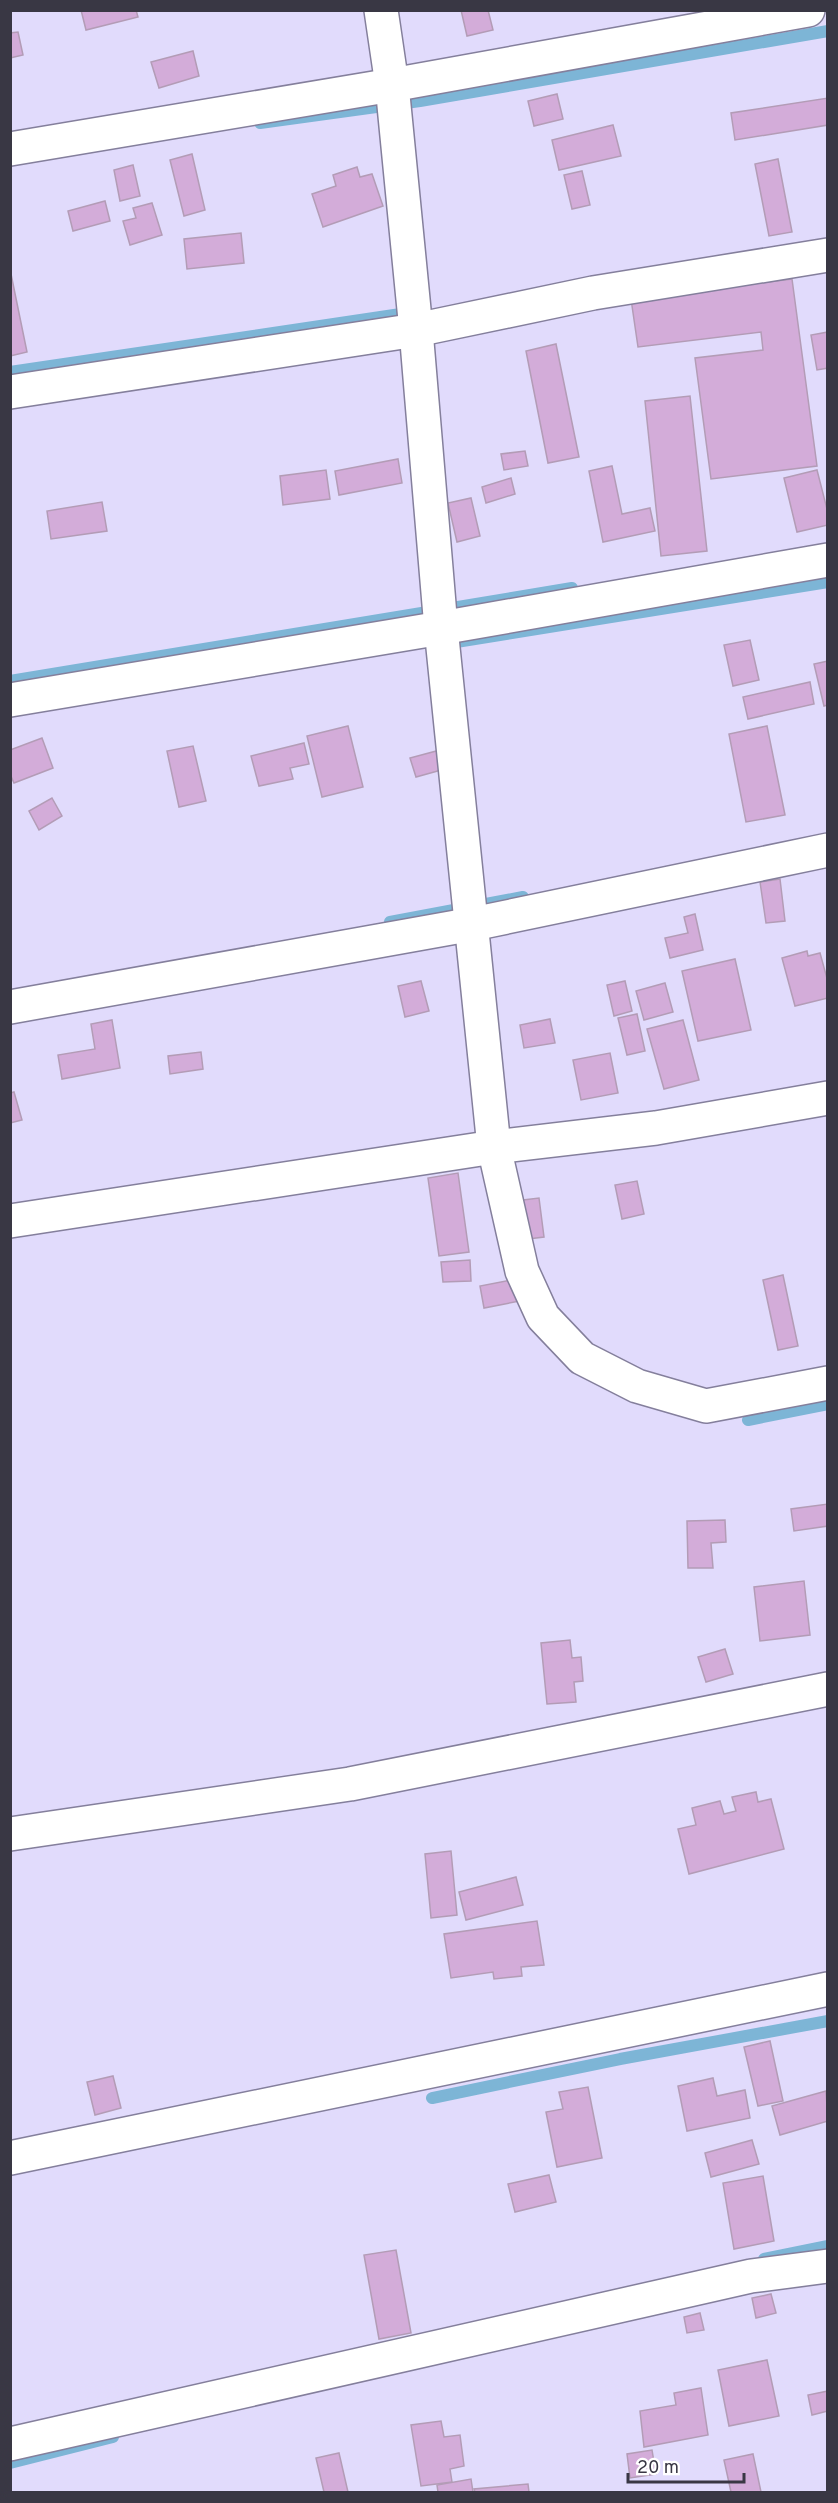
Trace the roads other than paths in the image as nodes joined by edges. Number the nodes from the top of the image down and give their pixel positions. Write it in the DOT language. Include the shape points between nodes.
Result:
graph roads {
  1 [pos="381,10"];
  2 [pos="808,10"];
  3 [pos="392,86"];
  4 [pos="10,149"];
  5 [pos="828,255"];
  6 [pos="416,330"];
  7 [pos="10,392"];
  8 [pos="828,560"];
  9 [pos="441,628"];
  10 [pos="10,700"];
  11 [pos="828,850"];
  12 [pos="473,924"];
  13 [pos="10,1007"];
  14 [pos="828,1098"];
  15 [pos="494,1147"];
  16 [pos="10,1221"];
  17 [pos="828,1383"];
  18 [pos="828,1689"];
  19 [pos="10,1834"];
  20 [pos="828,1989"];
  21 [pos="10,2158"];
  22 [pos="828,2266"];
  23 [pos="10,2444"];
  1 -- 3 [label="street"];
  2 -- 3 [label="street"];
  3 -- 4 [label="street"];
  3 -- 6 [label="street"];
  5 -- 6 [label="street" via="593,293"];
  6 -- 7 [label="street"];
  6 -- 9 [label="street"];
  8 -- 9 [label="street"];
  9 -- 10 [label="street"];
  9 -- 12 [label="street"];
  11 -- 12 [label="street"];
  12 -- 13 [label="street"];
  12 -- 15 [label="street"];
  14 -- 15 [label="street" via="656,1128"];
  15 -- 16 [label="street"];
  15 -- 17 [label="street" via="522,1271 543,1317 582,1358 637,1386 706,1406"];
  18 -- 19 [label="street" via="350,1784"];
  20 -- 21 [label="street"];
  22 -- 23 [label="street" via="751,2276"];
}
